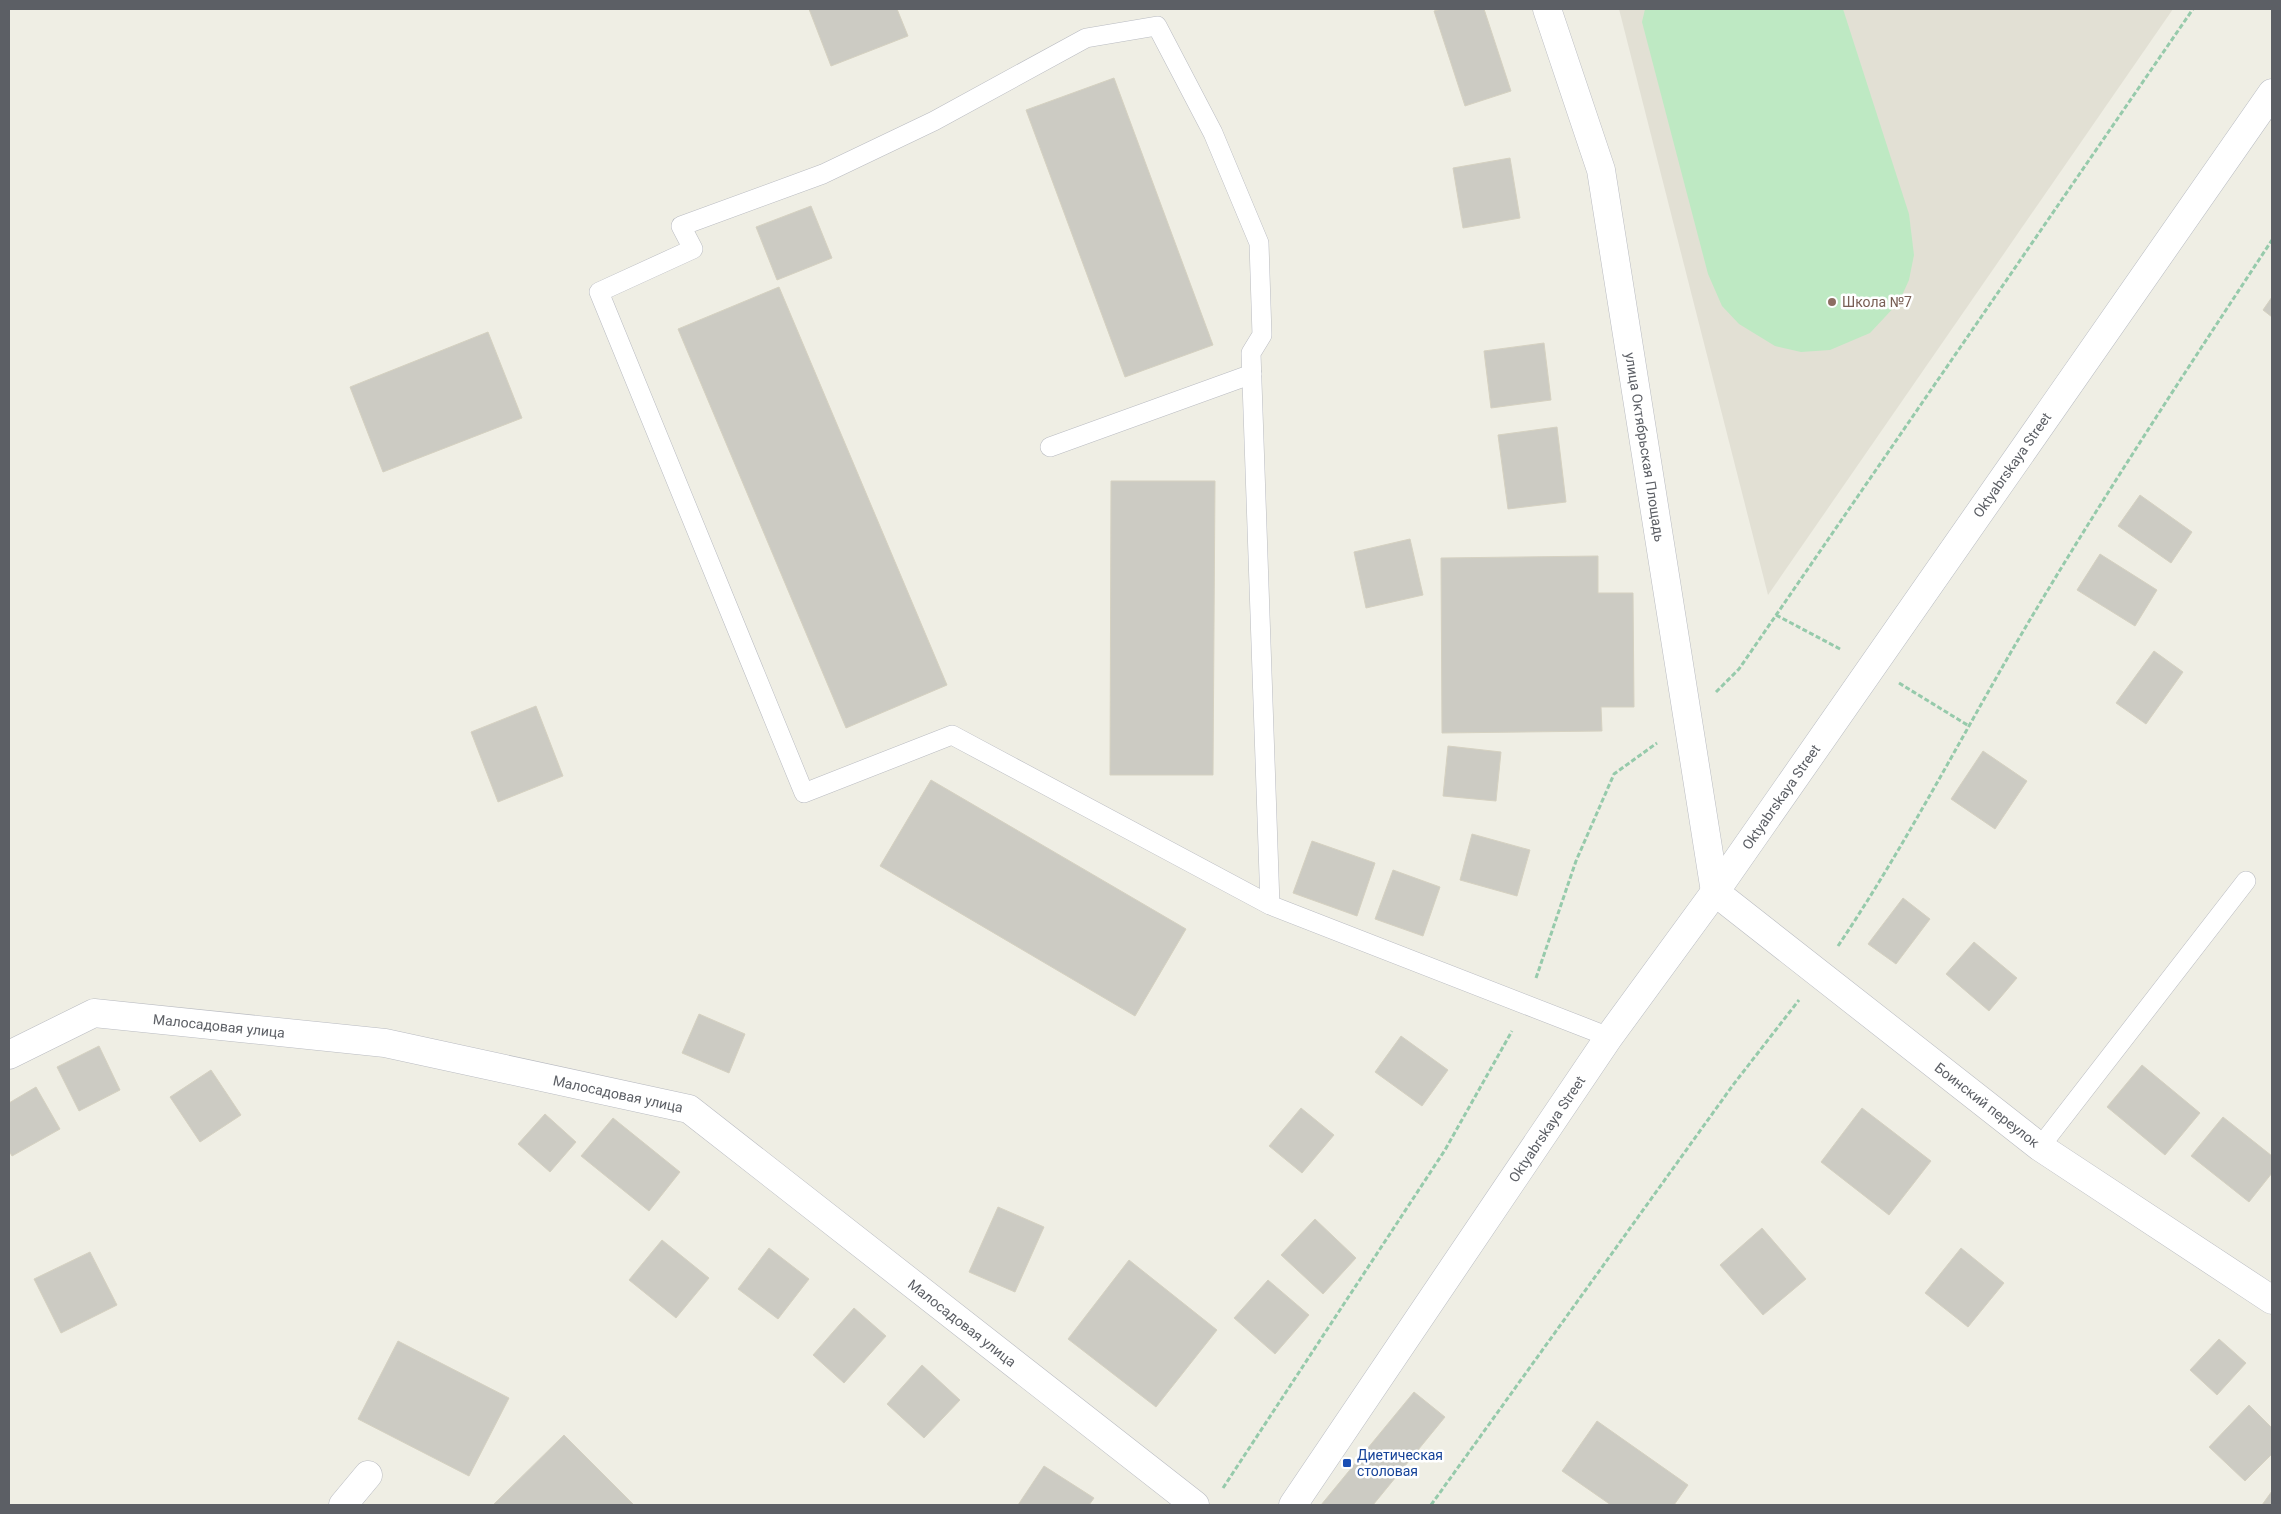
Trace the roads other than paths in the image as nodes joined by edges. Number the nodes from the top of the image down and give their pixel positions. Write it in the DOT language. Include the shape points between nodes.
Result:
graph roads {
  1 [pos="1547,9"];
  2 [pos="2272,93"];
  3 [pos="1252,374"];
  4 [pos="1050,447"];
  5 [pos="2246,881"];
  6 [pos="1715,892"];
  7 [pos="1270,905"];
  8 [pos="1609,1037"];
  9 [pos="9,1055"];
  10 [pos="2040,1147"];
  11 [pos="2272,1300"];
  12 [pos="368,1475"];
  13 [pos="343,1505"];
  14 [pos="1195,1505"];
  15 [pos="1293,1505"];
  1 -- 6 [label="street, улица Октябрьская Площадь" via="1601,170"];
  2 -- 6 [label="street, Oktyabrskaya Street"];
  3 -- 4 [label="lane"];
  3 -- 7 [label="lane"];
  3 -- 7 [label="lane" via="1251,353 1262,335 1259,243 1213,133 1157,26 1086,38 934,121 823,174 681,226 693,249 599,292 804,793 952,735"];
  5 -- 10 [label="lane"];
  6 -- 8 [label="street, Oktyabrskaya Street"];
  6 -- 10 [label="street, Боинский переулок"];
  7 -- 8 [label="lane"];
  8 -- 15 [label="street, Oktyabrskaya Street"];
  9 -- 14 [label="street, Малосадовая улица" via="94,1013 385,1043 689,1109"];
  10 -- 11 [label="street, Боинский переулок"];
  12 -- 13 [label="street"];
}
